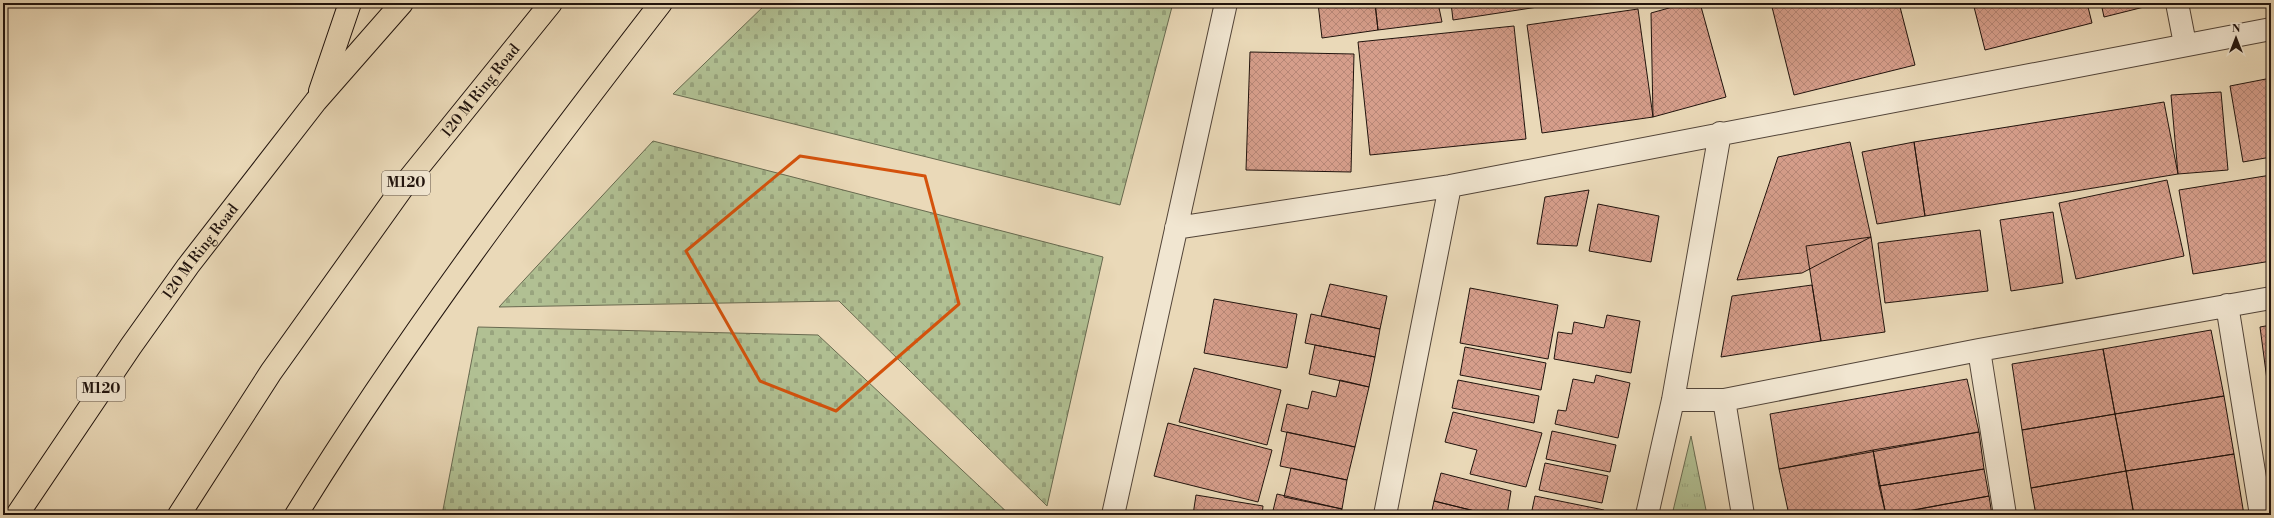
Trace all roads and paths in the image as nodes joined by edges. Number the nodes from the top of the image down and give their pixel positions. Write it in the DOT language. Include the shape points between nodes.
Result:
graph roads {
  1 [pos="350,3"];
  2 [pos="402,3"];
  3 [pos="551,3"];
  4 [pos="661,3"];
  5 [pos="1226,3"];
  6 [pos="2176,3"];
  7 [pos="2271,29"];
  8 [pos="2185,44"];
  9 [pos="316,101"];
  10 [pos="1720,133"];
  11 [pos="1450,186"];
  12 [pos="1176,228"];
  13 [pos="2271,298"];
  14 [pos="2227,305"];
  15 [pos="1979,350"];
  16 [pos="1673,400"];
  17 [pos="1724,400"];
  18 [pos="17,515"];
  19 [pos="179,515"];
  20 [pos="296,515"];
  21 [pos="1113,515"];
  22 [pos="1385,515"];
  23 [pos="1647,515"];
  24 [pos="1743,515"];
  25 [pos="2005,515"];
  26 [pos="2261,515"];
  1 -- 9 [label="highway"];
  2 -- 9 [label="highway, 120 M Ring Road / M120"];
  3 -- 19 [label="highway, 120 M Ring Road / M120" via="408,180 271,372"];
  4 -- 20 [label="highway" via="554,140 474,249 406,346"];
  5 -- 12 [label="street"];
  6 -- 8 [label="street"];
  7 -- 8 [label="street"];
  8 -- 10 [label="street"];
  9 -- 18 [label="highway, 120 M Ring Road / M120" via="188,266"];
  10 -- 11 [label="street"];
  10 -- 16 [label="street"];
  11 -- 12 [label="street"];
  11 -- 22 [label="street"];
  12 -- 21 [label="street"];
  13 -- 14 [label="street"];
  14 -- 15 [label="street"];
  14 -- 26 [label="street"];
  15 -- 17 [label="street"];
  15 -- 25 [label="street"];
  16 -- 17 [label="street"];
  16 -- 23 [label="street"];
  17 -- 24 [label="street"];
}
